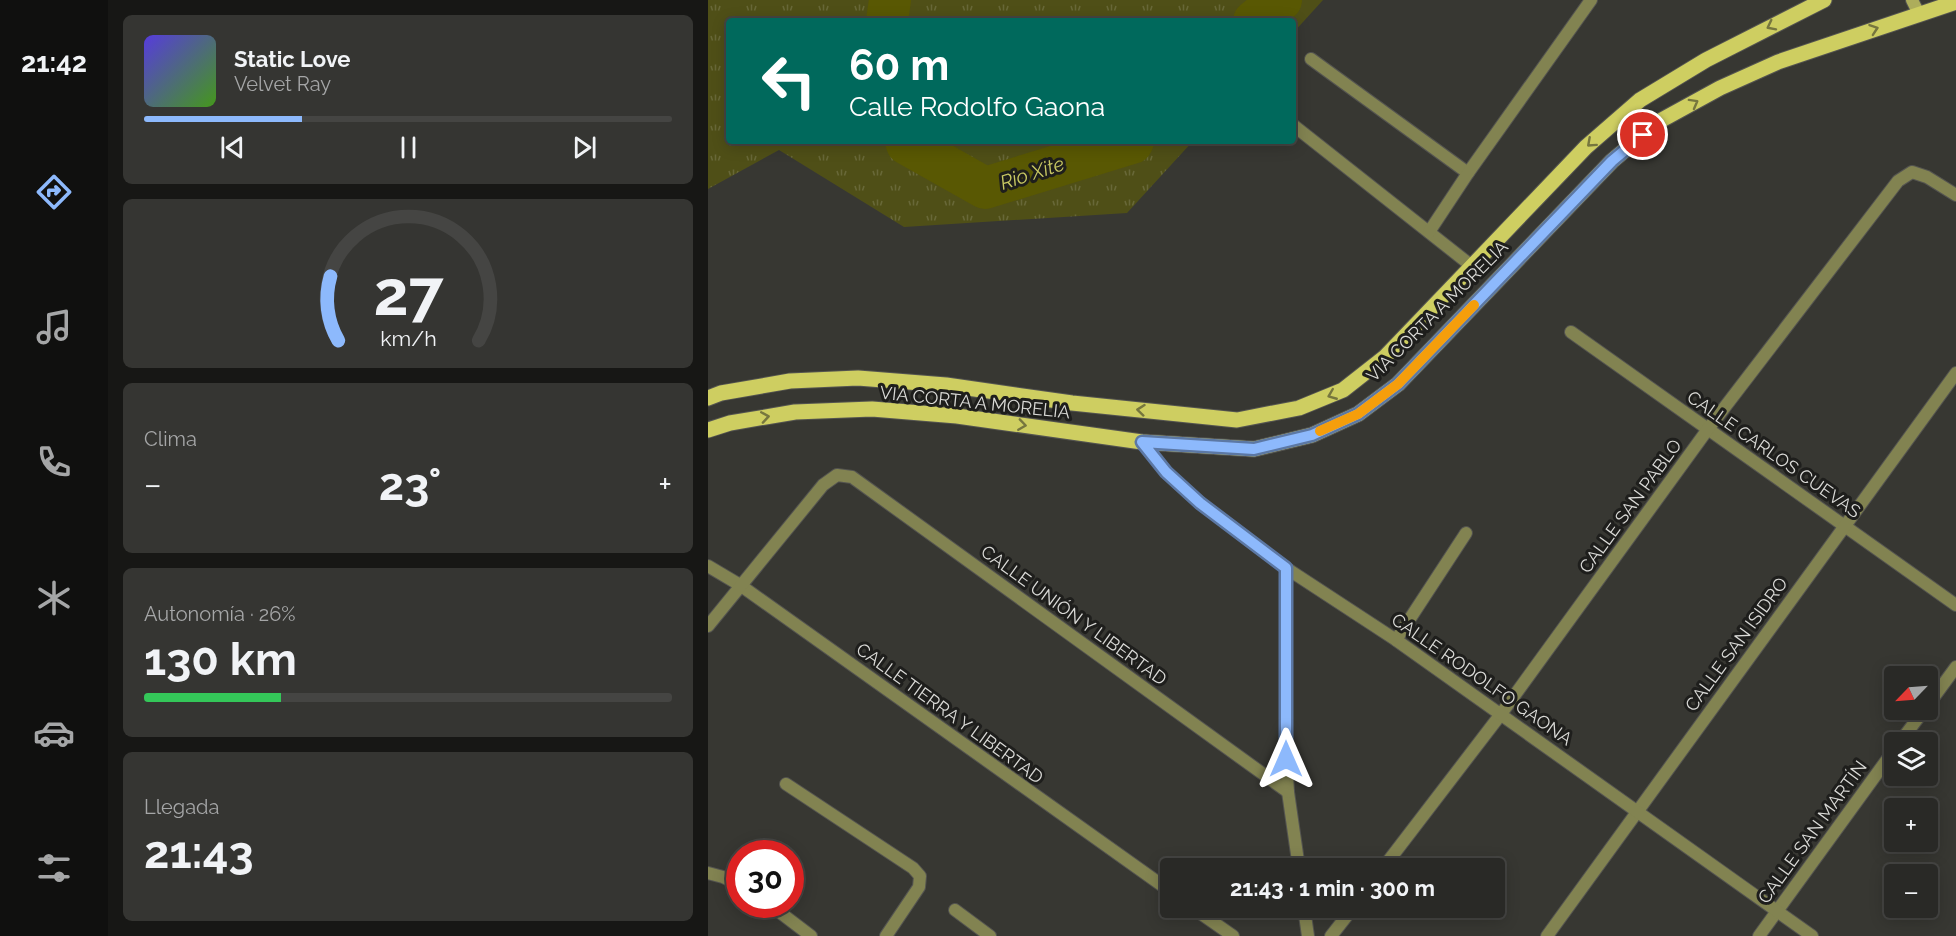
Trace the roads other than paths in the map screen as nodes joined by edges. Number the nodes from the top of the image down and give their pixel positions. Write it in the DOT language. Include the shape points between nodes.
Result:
graph roads {
  1 [pos="1591,0"];
  2 [pos="1824,0"];
  3 [pos="1912,0"];
  4 [pos="1956,2"];
  5 [pos="1919,14"];
  6 [pos="1311,59"];
  7 [pos="1296,127"];
  8 [pos="1468,173"];
  9 [pos="1956,195"];
  10 [pos="1429,232"];
  11 [pos="1473,267"];
  12 [pos="1570,332"];
  13 [pos="1956,373"];
  14 [pos="708,398"];
  15 [pos="1708,429"];
  16 [pos="708,430"];
  17 [pos="1142,442"];
  18 [pos="1844,526"];
  19 [pos="1466,533"];
  20 [pos="708,566"];
  21 [pos="1286,568"];
  22 [pos="740,585"];
  23 [pos="1956,605"];
  24 [pos="708,626"];
  25 [pos="1396,640"];
  26 [pos="1956,667"];
  27 [pos="1938,691"];
  28 [pos="1501,714"];
  29 [pos="1884,764"];
  30 [pos="786,784"];
  31 [pos="1288,792"];
  32 [pos="1638,811"];
  33 [pos="1298,858"];
  34 [pos="1391,858"];
  35 [pos="708,873"];
  36 [pos="726,878"];
  37 [pos="1160,884"];
  38 [pos="955,910"];
  39 [pos="1777,910"];
  40 [pos="787,918"];
  41 [pos="1207,918"];
  42 [pos="1305,918"];
  43 [pos="1345,918"];
  44 [pos="810,936"];
  45 [pos="886,936"];
  46 [pos="990,936"];
  47 [pos="1233,936"];
  48 [pos="1308,936"];
  49 [pos="1331,936"];
  50 [pos="1547,936"];
  51 [pos="1759,936"];
  52 [pos="1812,936"];
  1 -- 8 [label="street"];
  2 -- 11 [label="main road, VIA CORTA A MORELIA, one-way" via="1706,60 1640,100 1586,147"];
  3 -- 5 [label="main road"];
  4 -- 5 [label="main road, VIA CORTA A MORELIA"];
  17 -- 5 [label="main road, VIA CORTA A MORELIA, one-way" via="1254,449 1312,435 1358,414 1398,384 1612,161 1658,122 1778,62"];
  6 -- 8 [label="street"];
  7 -- 10 [label="street"];
  8 -- 10 [label="street"];
  9 -- 15 [label="street, CALLE SAN PABLO" via="1912,172 1898,181"];
  10 -- 11 [label="street"];
  11 -- 14 [label="main road, VIA CORTA A MORELIA, one-way" via="1385,357 1343,390 1299,408 1237,420 858,378 790,381"];
  12 -- 15 [label="street, CALLE CARLOS CUEVAS"];
  13 -- 18 [label="street, CALLE SAN ISIDRO"];
  15 -- 18 [label="street, CALLE CARLOS CUEVAS"];
  15 -- 28 [label="street, CALLE SAN PABLO"];
  16 -- 17 [label="main road, VIA CORTA A MORELIA, one-way" via="795,412 872,409 957,416"];
  17 -- 21 [label="street, CALLE RODOLFO GAONA" via="1166,472 1200,503"];
  18 -- 23 [label="street, CALLE CARLOS CUEVAS"];
  18 -- 32 [label="street, CALLE SAN ISIDRO"];
  19 -- 25 [label="street"];
  20 -- 22 [label="street, CALLE TIERRA Y LIBERTAD"];
  21 -- 25 [label="street, CALLE RODOLFO GAONA"];
  21 -- 31 [label="street"];
  22 -- 24 [label="street"];
  22 -- 31 [label="street, CALLE UNIÓN Y LIBERTAD" via="823,485 837,475 852,477"];
  22 -- 37 [label="street, CALLE TIERRA Y LIBERTAD"];
  25 -- 28 [label="street, CALLE RODOLFO GAONA"];
  26 -- 27 [label="street"];
  28 -- 32 [label="street, CALLE RODOLFO GAONA"];
  28 -- 34 [label="street, CALLE SAN PABLO"];
  29 -- 39 [label="street, CALLE SAN MARTÍN"];
  30 -- 45 [label="street" via="913,867 920,876 919,886"];
  31 -- 33 [label="street"];
  32 -- 39 [label="street, CALLE RODOLFO GAONA"];
  32 -- 50 [label="street, CALLE SAN ISIDRO"];
  35 -- 36 [label="street"];
  38 -- 46 [label="street"];
  39 -- 51 [label="street, CALLE SAN MARTÍN"];
  39 -- 52 [label="street, CALLE RODOLFO GAONA"];
  40 -- 44 [label="street"];
  41 -- 47 [label="street"];
  42 -- 48 [label="street"];
  43 -- 49 [label="street"];
}
